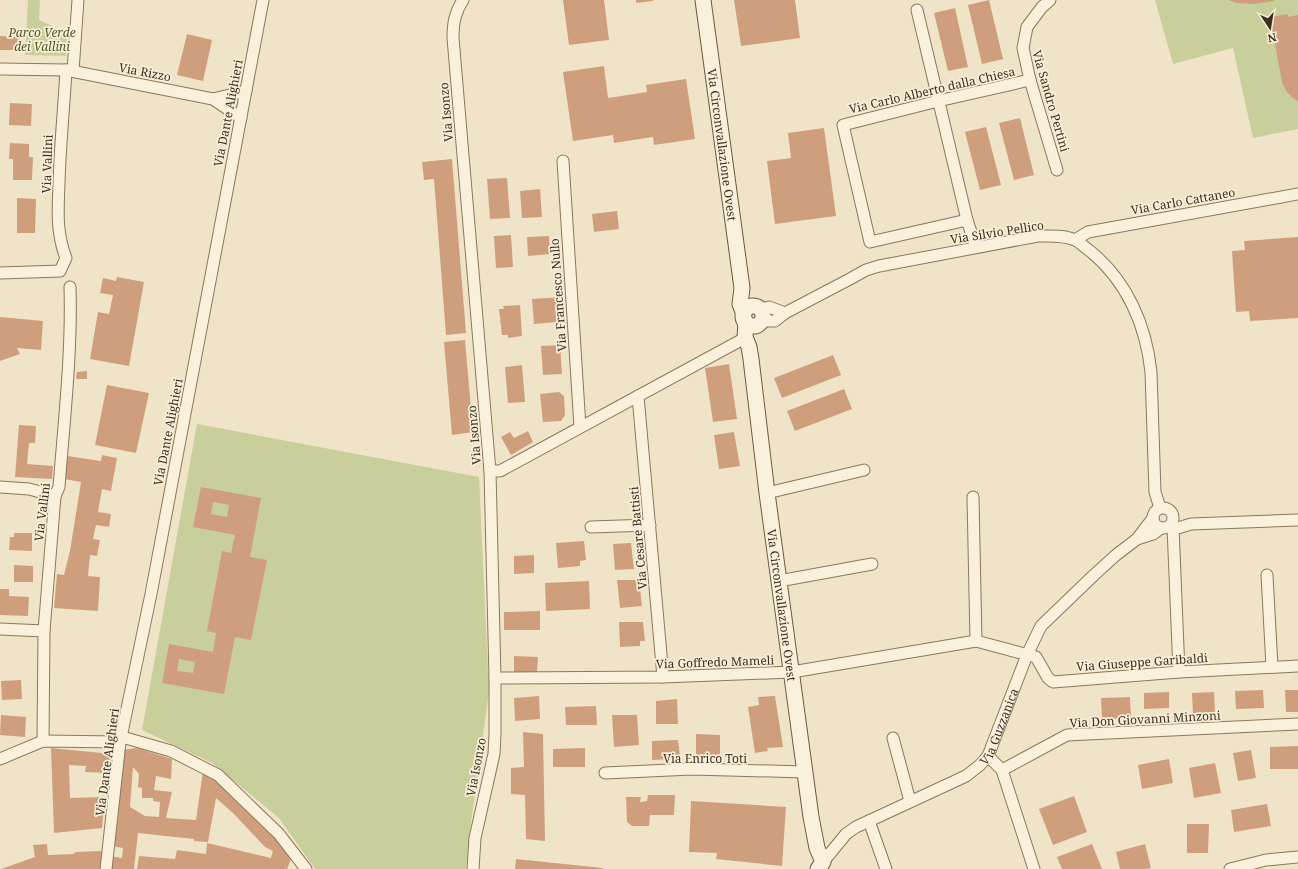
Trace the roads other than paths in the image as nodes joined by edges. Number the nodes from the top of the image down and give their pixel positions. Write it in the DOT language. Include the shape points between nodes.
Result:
graph roads {
  1 [pos="78,0"];
  2 [pos="263,0"];
  3 [pos="463,0"];
  4 [pos="703,0"];
  5 [pos="1050,0"];
  6 [pos="917,10"];
  7 [pos="0,69"];
  8 [pos="69,71"];
  9 [pos="1030,80"];
  10 [pos="246,91"];
  11 [pos="213,99"];
  12 [pos="938,101"];
  13 [pos="241,118"];
  14 [pos="563,161"];
  15 [pos="1057,170"];
  16 [pos="1298,194"];
  17 [pos="967,220"];
  18 [pos="1075,240"];
  19 [pos="976,247"];
  20 [pos="0,273"];
  21 [pos="70,287"];
  22 [pos="754,316"];
  23 [pos="747,343"];
  24 [pos="638,396"];
  25 [pos="580,427"];
  26 [pos="864,470"];
  27 [pos="490,471"];
  28 [pos="0,487"];
  29 [pos="767,493"];
  30 [pos="55,496"];
  31 [pos="973,497"];
  32 [pos="1160,508"];
  33 [pos="1171,511"];
  34 [pos="1153,518"];
  35 [pos="1298,520"];
  36 [pos="1192,524"];
  37 [pos="650,525"];
  38 [pos="1168,527"];
  39 [pos="591,528"];
  40 [pos="1137,539"];
  41 [pos="872,564"];
  42 [pos="1267,574"];
  43 [pos="779,581"];
  44 [pos="0,629"];
  45 [pos="44,631"];
  46 [pos="976,641"];
  47 [pos="1027,655"];
  48 [pos="1298,666"];
  49 [pos="1272,667"];
  50 [pos="792,672"];
  51 [pos="1179,672"];
  52 [pos="663,677"];
  53 [pos="496,678"];
  54 [pos="1298,724"];
  55 [pos="893,738"];
  56 [pos="121,740"];
  57 [pos="42,741"];
  58 [pos="988,756"];
  59 [pos="0,758"];
  60 [pos="1002,770"];
  61 [pos="805,772"];
  62 [pos="605,773"];
  63 [pos="910,801"];
  64 [pos="869,821"];
  65 [pos="1298,857"];
  66 [pos="297,864"];
  67 [pos="820,865"];
  68 [pos="106,869"];
  69 [pos="306,869"];
  70 [pos="473,869"];
  71 [pos="886,869"];
  72 [pos="1034,869"];
  73 [pos="1230,869"];
  1 -- 8 [label="street"];
  2 -- 10 [label="street, Via Dante Alighieri"];
  3 -- 27 [label="street, Via Isonzo" via="453,21 453,38"];
  4 -- 22 [label="street, Via Circonvallazione Ovest" via="742,288 740,304"];
  5 -- 9 [label="street, Via Sandro Pertini" via="1027,27 1023,48"];
  6 -- 12 [label="street"];
  7 -- 8 [label="street, Via Rizzo"];
  8 -- 11 [label="street, Via Rizzo"];
  8 -- 20 [label="street, Via Vallini" via="60,142 58,228 60,245 66,258 60,271"];
  9 -- 12 [label="street, Via Carlo Alberto dalla Chiesa"];
  9 -- 15 [label="street, Via Sandro Pertini"];
  10 -- 11 [label="street, Via Rizzo"];
  10 -- 13 [label="street, Via Dante Alighieri"];
  11 -- 13 [label="street, Via Rizzo"];
  12 -- 17 [label="street"];
  12 -- 17 [label="street, Via Carlo Alberto dalla Chiesa" via="843,125 870,242"];
  13 -- 56 [label="street, Via Dante Alighieri"];
  14 -- 25 [label="street, Via Francesco Nullo"];
  16 -- 18 [label="street, Via Carlo Cattaneo" via="1088,232"];
  17 -- 19 [label="street"];
  18 -- 19 [label="street, Via Silvio Pellico" via="1061,236 1038,236"];
  18 -- 32 [label="street, Via Silvio Pellico" via="1112,273 1136,311 1143,330 1151,372 1155,492"];
  19 -- 22 [label="street, Via Silvio Pellico" via="866,270 785,313 775,321"];
  21 -- 30 [label="street, Via Vallini" via="67,383 59,487"];
  22 -- 23 [label="street, Via Circonvallazione Ovest"];
  23 -- 24 [label="street"];
  23 -- 29 [label="street, Via Circonvallazione Ovest"];
  24 -- 25 [label="street"];
  24 -- 37 [label="street, Via Cesare Battisti"];
  25 -- 27 [label="street" via="500,470"];
  26 -- 29 [label="street"];
  27 -- 53 [label="street, Via Isonzo"];
  28 -- 30 [label="street" via="29,489"];
  29 -- 43 [label="street, Via Circonvallazione Ovest"];
  30 -- 45 [label="street, Via Vallini"];
  31 -- 46 [label="street"];
  32 -- 33 [label="street"];
  32 -- 34 [label="street" via="1155,511"];
  33 -- 36 [label="street"];
  33 -- 38 [label="street" via="1173,520"];
  34 -- 38 [label="street" via="1156,524"];
  34 -- 40 [label="street, Via Guzzanica"];
  35 -- 36 [label="street, Via Guzzanica"];
  36 -- 38 [label="street, Via Guzzanica" via="1178,528"];
  37 -- 39 [label="street"];
  37 -- 52 [label="street, Via Cesare Battisti"];
  38 -- 40 [label="street, Via Guzzanica"];
  38 -- 51 [label="street"];
  40 -- 47 [label="street, Via Guzzanica" via="1116,555 1041,626"];
  41 -- 43 [label="street"];
  42 -- 49 [label="street"];
  43 -- 50 [label="street, Via Circonvallazione Ovest"];
  44 -- 45 [label="street"];
  45 -- 57 [label="street, Via Vallini"];
  46 -- 47 [label="street, Via Goffredo Mameli"];
  46 -- 50 [label="street, Via Goffredo Mameli"];
  47 -- 51 [label="street, Via Giuseppe Garibaldi" via="1036,657 1053,682"];
  47 -- 58 [label="street, Via Guzzanica"];
  48 -- 49 [label="street, Via Giuseppe Garibaldi"];
  49 -- 51 [label="street, Via Giuseppe Garibaldi"];
  50 -- 52 [label="street, Via Goffredo Mameli"];
  50 -- 61 [label="street, Via Circonvallazione Ovest"];
  52 -- 53 [label="street, Via Goffredo Mameli"];
  53 -- 70 [label="street, Via Isonzo" via="494,754 474,838"];
  54 -- 60 [label="street, Via Don Giovanni Minzoni" via="1067,736"];
  55 -- 63 [label="street"];
  56 -- 57 [label="street"];
  56 -- 66 [label="street" via="171,751 218,775 280,834"];
  56 -- 68 [label="street, Via Dante Alighieri"];
  57 -- 59 [label="street"];
  58 -- 60 [label="street"];
  58 -- 63 [label="street, Via Guzzanica" via="966,776"];
  60 -- 72 [label="street"];
  61 -- 62 [label="street, Via Enrico Toti" via="692,769"];
  61 -- 67 [label="street, Via Circonvallazione Ovest"];
  63 -- 64 [label="street, Via Guzzanica"];
  64 -- 67 [label="street, Via Guzzanica" via="846,834"];
  64 -- 71 [label="street"];
  65 -- 73 [label="street" via="1266,860"];
  66 -- 69 [label="street"];
}
